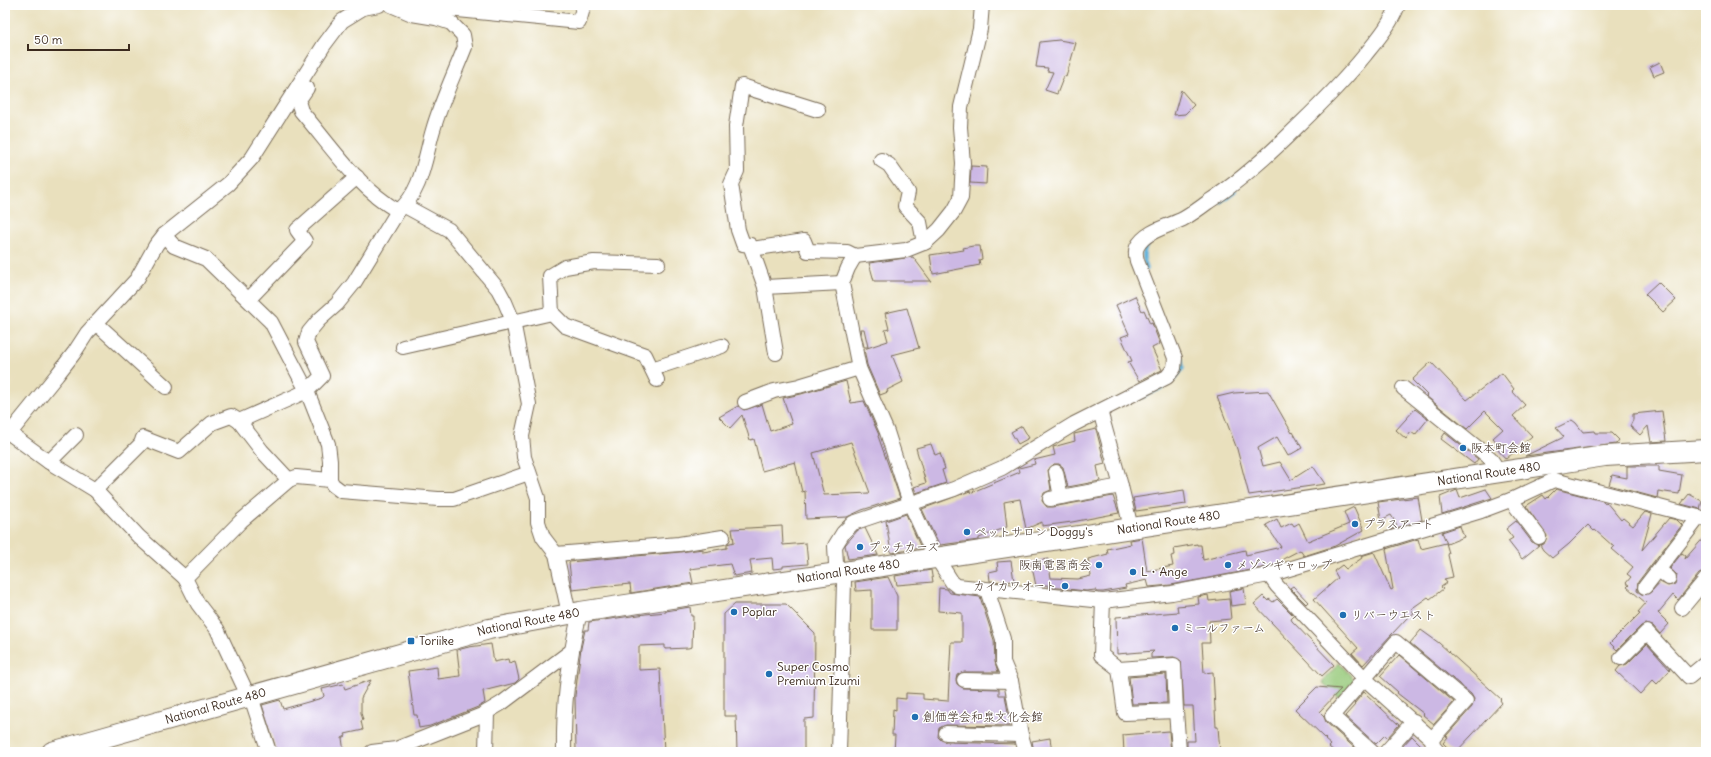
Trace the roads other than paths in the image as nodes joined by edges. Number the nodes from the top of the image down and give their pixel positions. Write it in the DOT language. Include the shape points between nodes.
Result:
graph roads {
  1 [pos="379,5"];
  2 [pos="391,5"];
  3 [pos="404,5"];
  4 [pos="584,5"];
  5 [pos="982,5"];
  6 [pos="1398,5"];
  7 [pos="314,62"];
  8 [pos="818,110"];
  9 [pos="881,160"];
  10 [pos="357,177"];
  11 [pos="402,208"];
  12 [pos="164,235"];
  13 [pos="924,243"];
  14 [pos="752,249"];
  15 [pos="855,256"];
  16 [pos="658,264"];
  17 [pos="842,283"];
  18 [pos="765,287"];
  19 [pos="249,299"];
  20 [pos="552,313"];
  21 [pos="512,321"];
  22 [pos="96,323"];
  23 [pos="308,336"];
  24 [pos="283,346"];
  25 [pos="722,346"];
  26 [pos="403,347"];
  27 [pos="776,353"];
  28 [pos="859,368"];
  29 [pos="166,387"];
  30 [pos="1403,388"];
  31 [pos="307,391"];
  32 [pos="745,402"];
  33 [pos="1100,411"];
  34 [pos="239,421"];
  35 [pos="7,432"];
  36 [pos="76,435"];
  37 [pos="1706,450"];
  38 [pos="49,462"];
  39 [pos="1056,472"];
  40 [pos="1495,472"];
  41 [pos="1553,472"];
  42 [pos="529,473"];
  43 [pos="289,480"];
  44 [pos="330,480"];
  45 [pos="1121,486"];
  46 [pos="95,490"];
  47 [pos="1510,500"];
  48 [pos="910,503"];
  49 [pos="1703,518"];
  50 [pos="1130,528"];
  51 [pos="723,537"];
  52 [pos="1539,537"];
  53 [pos="556,554"];
  54 [pos="937,558"];
  55 [pos="842,572"];
  56 [pos="1269,575"];
  57 [pos="185,578"];
  58 [pos="1706,578"];
  59 [pos="1645,588"];
  60 [pos="987,590"];
  61 [pos="1103,601"];
  62 [pos="1682,608"];
  63 [pos="574,613"];
  64 [pos="570,652"];
  65 [pos="1621,658"];
  66 [pos="1706,663"];
  67 [pos="1119,669"];
  68 [pos="1365,679"];
  69 [pos="964,680"];
  70 [pos="1012,681"];
  71 [pos="249,696"];
  72 [pos="1176,711"];
  73 [pos="487,712"];
  74 [pos="1414,721"];
  75 [pos="946,733"];
  76 [pos="1021,735"];
  77 [pos="1432,739"];
  78 [pos="418,746"];
  79 [pos="1179,751"];
  80 [pos="52,752"];
  81 [pos="270,752"];
  82 [pos="372,752"];
  83 [pos="486,752"];
  84 [pos="564,752"];
  85 [pos="839,752"];
  86 [pos="1026,752"];
  87 [pos="1372,752"];
  88 [pos="1386,752"];
  89 [pos="1438,752"];
  1 -- 7 [label="street" via="363,8 342,21"];
  2 -- 11 [label="street" via="412,14 451,23 463,35 465,47 433,130 419,181"];
  3 -- 4 [label="street" via="579,22"];
  5 -- 13 [label="street" via="980,29 961,107 961,198 939,230"];
  6 -- 33 [label="street" via="1382,34 1350,74 1272,152 1234,185 1183,219 1143,239 1137,247 1137,261 1175,358 1174,368 1167,377"];
  7 -- 10 [label="street" via="316,75 298,101 302,111"];
  7 -- 12 [label="street" via="252,158 228,184"];
  8 -- 14 [label="street" via="742,86 736,126 737,171 730,184 738,230 743,244 750,245"];
  9 -- 13 [label="street" via="889,165 908,192 905,206 920,222"];
  10 -- 11 [label="street" via="382,202"];
  10 -- 19 [label="street" via="297,230 305,241"];
  11 -- 21 [label="street" via="448,230 498,289"];
  11 -- 23 [label="street" via="354,283 337,304 319,320"];
  12 -- 19 [label="street" via="174,246 206,259"];
  12 -- 22 [label="street" via="137,279"];
  13 -- 15 [label="street" via="906,250"];
  14 -- 15 [label="street" via="804,241 808,251 847,252"];
  14 -- 18 [label="street"];
  15 -- 17 [label="street"];
  16 -- 20 [label="street" via="594,262 565,267 550,276"];
  17 -- 18 [label="street"];
  17 -- 28 [label="street"];
  18 -- 27 [label="street"];
  19 -- 24 [label="street" via="271,322"];
  20 -- 21 [label="street"];
  20 -- 25 [label="street" via="565,326 645,355 654,374"];
  21 -- 26 [label="street"];
  21 -- 42 [label="street" via="529,404 522,436 524,458"];
  22 -- 29 [label="street"];
  22 -- 35 [label="street" via="57,375"];
  23 -- 24 [label="street"];
  23 -- 31 [label="street" via="306,342 322,376"];
  24 -- 31 [label="street"];
  28 -- 32 [label="street" via="774,391"];
  28 -- 48 [label="street" via="887,432"];
  30 -- 40 [label="street" via="1490,458"];
  31 -- 34 [label="street"];
  31 -- 44 [label="street" via="328,444"];
  33 -- 45 [label="street"];
  33 -- 48 [label="street" via="1002,468 954,489"];
  34 -- 43 [label="street"];
  34 -- 46 [label="street" via="231,416 212,423 179,452 143,438 141,444"];
  35 -- 38 [label="street"];
  36 -- 38 [label="street"];
  37 -- 41 [label="highway, National Route 480" via="1605,456"];
  38 -- 46 [label="street"];
  39 -- 45 [label="street" via="1055,498"];
  40 -- 41 [label="highway, National Route 480"];
  40 -- 50 [label="highway, National Route 480"];
  41 -- 47 [label="street"];
  41 -- 49 [label="street"];
  42 -- 44 [label="street" via="454,499 438,500 341,491"];
  42 -- 53 [label="street" via="538,498 538,522 543,537"];
  43 -- 44 [label="street"];
  43 -- 57 [label="street" via="241,521"];
  45 -- 50 [label="street"];
  46 -- 57 [label="street" via="139,537"];
  47 -- 52 [label="street"];
  47 -- 56 [label="street"];
  48 -- 54 [label="street"];
  48 -- 55 [label="street" via="853,524 843,533 835,546 836,564"];
  49 -- 59 [label="street" via="1664,574"];
  50 -- 54 [label="highway, National Route 480"];
  51 -- 53 [label="street" via="679,544"];
  53 -- 63 [label="street"];
  54 -- 55 [label="highway, National Route 480"];
  54 -- 60 [label="street" via="957,586"];
  55 -- 63 [label="highway, National Route 480"];
  55 -- 85 [label="street" via="844,582"];
  56 -- 61 [label="street" via="1172,593"];
  56 -- 68 [label="street"];
  57 -- 71 [label="street" via="198,604 217,629"];
  58 -- 62 [label="street"];
  60 -- 61 [label="street"];
  60 -- 70 [label="street" via="1003,640 1003,662"];
  61 -- 67 [label="street" via="1101,655"];
  63 -- 64 [label="street"];
  63 -- 71 [label="highway, National Route 480" via="489,629"];
  64 -- 73 [label="street"];
  64 -- 84 [label="street"];
  65 -- 66 [label="street" via="1647,632 1689,678"];
  67 -- 72 [label="street" via="1125,713"];
  67 -- 72 [label="street" via="1174,665"];
  68 -- 74 [label="street"];
  68 -- 77 [label="street" via="1396,642 1466,701"];
  68 -- 87 [label="street" via="1332,716"];
  69 -- 70 [label="street"];
  70 -- 76 [label="street"];
  71 -- 80 [label="highway, National Route 480"];
  71 -- 81 [label="street"];
  72 -- 79 [label="street"];
  73 -- 78 [label="street"];
  73 -- 83 [label="street"];
  74 -- 77 [label="street"];
  74 -- 88 [label="street"];
  75 -- 76 [label="street"];
  76 -- 86 [label="street"];
  77 -- 89 [label="street" via="1433,746"];
  78 -- 82 [label="street"];
}
